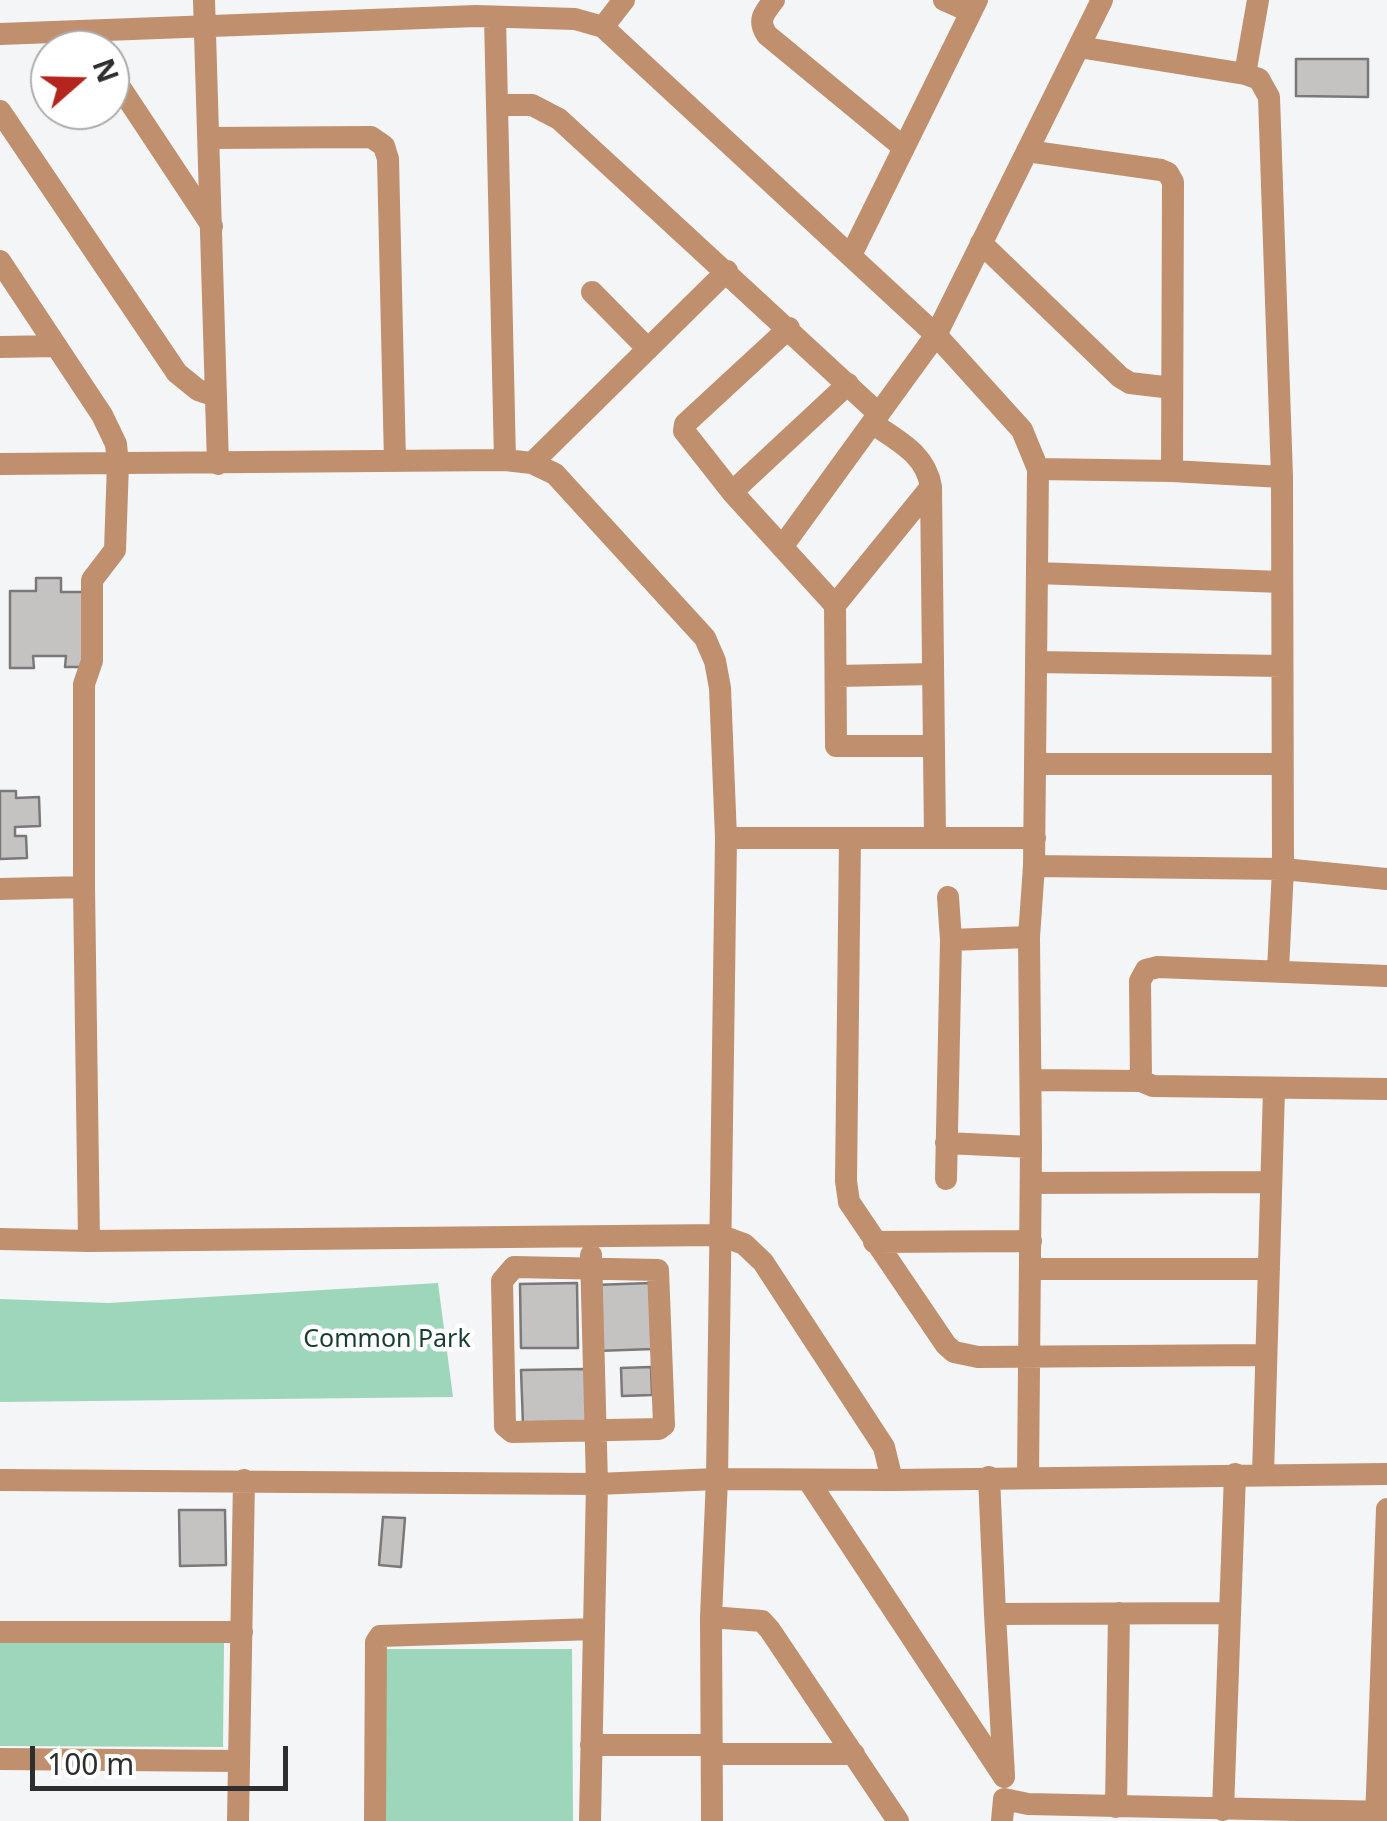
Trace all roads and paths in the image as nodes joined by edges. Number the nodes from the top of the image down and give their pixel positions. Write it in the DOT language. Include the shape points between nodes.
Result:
graph roads {
  1 [pos="204,0"];
  2 [pos="624,0"];
  3 [pos="774,0"];
  4 [pos="944,0"];
  5 [pos="1102,0"];
  6 [pos="1258,0"];
  7 [pos="974,6"];
  8 [pos="486,11"];
  9 [pos="603,27"];
  10 [pos="206,28"];
  11 [pos="0,34"];
  12 [pos="30,36"];
  13 [pos="130,37"];
  14 [pos="1078,47"];
  15 [pos="1245,74"];
  16 [pos="130,102"];
  17 [pos="499,104"];
  18 [pos="0,111"];
  19 [pos="209,138"];
  20 [pos="903,147"];
  21 [pos="1027,151"];
  22 [pos="212,226"];
  23 [pos="981,244"];
  24 [pos="851,256"];
  25 [pos="0,261"];
  26 [pos="726,272"];
  27 [pos="592,292"];
  28 [pos="789,328"];
  29 [pos="936,336"];
  30 [pos="56,346"];
  31 [pos="0,347"];
  32 [pos="648,349"];
  33 [pos="848,384"];
  34 [pos="1172,388"];
  35 [pos="216,396"];
  36 [pos="876,418"];
  37 [pos="505,460"];
  38 [pos="396,461"];
  39 [pos="0,464"];
  40 [pos="118,464"];
  41 [pos="218,464"];
  42 [pos="532,464"];
  43 [pos="1038,469"];
  44 [pos="1172,470"];
  45 [pos="1282,477"];
  46 [pos="931,487"];
  47 [pos="732,492"];
  48 [pos="782,547"];
  49 [pos="1037,573"];
  50 [pos="1281,582"];
  51 [pos="835,605"];
  52 [pos="1036,662"];
  53 [pos="1282,666"];
  54 [pos="933,674"];
  55 [pos="836,676"];
  56 [pos="934,746"];
  57 [pos="1036,764"];
  58 [pos="1282,764"];
  59 [pos="726,838"];
  60 [pos="850,838"];
  61 [pos="935,838"];
  62 [pos="1035,838"];
  63 [pos="1034,866"];
  64 [pos="1283,869"];
  65 [pos="1387,879"];
  66 [pos="84,886"];
  67 [pos="0,889"];
  68 [pos="948,896"];
  69 [pos="1029,937"];
  70 [pos="950,940"];
  71 [pos="1278,970"];
  72 [pos="1387,976"];
  73 [pos="1030,1080"];
  74 [pos="1141,1082"];
  75 [pos="1274,1089"];
  76 [pos="1387,1089"];
  77 [pos="946,1143"];
  78 [pos="1032,1146"];
  79 [pos="946,1180"];
  80 [pos="1271,1182"];
  81 [pos="1031,1183"];
  82 [pos="719,1235"];
  83 [pos="590,1236"];
  84 [pos="0,1238"];
  85 [pos="90,1240"];
  86 [pos="1030,1241"];
  87 [pos="874,1242"];
  88 [pos="591,1267"];
  89 [pos="1268,1269"];
  90 [pos="1030,1270"];
  91 [pos="1030,1355"];
  92 [pos="1266,1355"];
  93 [pos="596,1430"];
  94 [pos="1235,1474"];
  95 [pos="1387,1474"];
  96 [pos="1263,1475"];
  97 [pos="989,1477"];
  98 [pos="1028,1477"];
  99 [pos="717,1479"];
  100 [pos="0,1480"];
  101 [pos="244,1480"];
  102 [pos="808,1480"];
  103 [pos="892,1480"];
  104 [pos="597,1484"];
  105 [pos="1387,1509"];
  106 [pos="1229,1613"];
  107 [pos="995,1614"];
  108 [pos="1119,1614"];
  109 [pos="711,1618"];
  110 [pos="594,1630"];
  111 [pos="0,1632"];
  112 [pos="242,1632"];
  113 [pos="591,1745"];
  114 [pos="712,1750"];
  115 [pos="854,1754"];
  116 [pos="0,1760"];
  117 [pos="239,1761"];
  118 [pos="1003,1799"];
  119 [pos="1116,1806"];
  120 [pos="1223,1810"];
  121 [pos="1030,1812"];
  122 [pos="1380,1815"];
  123 [pos="238,1821"];
  124 [pos="374,1821"];
  125 [pos="590,1821"];
  126 [pos="712,1821"];
  127 [pos="898,1821"];
  1 -- 10 [label="street"];
  2 -- 9 [label="street"];
  3 -- 20 [label="street" via="761,16 767,35"];
  4 -- 7 [label="street"];
  5 -- 14 [label="street"];
  6 -- 15 [label="street"];
  7 -- 20 [label="street"];
  8 -- 9 [label="street"];
  8 -- 10 [label="street"];
  8 -- 17 [label="street"];
  9 -- 24 [label="street"];
  10 -- 13 [label="street"];
  10 -- 19 [label="street"];
  11 -- 12 [label="street"];
  14 -- 15 [label="street"];
  14 -- 21 [label="street"];
  15 -- 45 [label="street" via="1259,79 1270,97"];
  16 -- 22 [label="street"];
  17 -- 26 [label="street" via="550,112"];
  17 -- 37 [label="street"];
  18 -- 35 [label="street" via="176,373"];
  19 -- 22 [label="street"];
  19 -- 38 [label="street" via="371,137 384,146"];
  20 -- 24 [label="street"];
  21 -- 23 [label="street"];
  21 -- 34 [label="street" via="1168,173 1175,195"];
  22 -- 35 [label="street"];
  23 -- 29 [label="street"];
  23 -- 34 [label="street" via="1120,377"];
  24 -- 29 [label="street"];
  25 -- 30 [label="street"];
  26 -- 28 [label="street"];
  26 -- 32 [label="street"];
  27 -- 32 [label="street"];
  28 -- 33 [label="street"];
  28 -- 47 [label="street" via="685,424 688,438"];
  29 -- 36 [label="street"];
  29 -- 43 [label="street" via="1022,430"];
  30 -- 31 [label="street"];
  30 -- 40 [label="street" via="110,430"];
  32 -- 42 [label="street"];
  33 -- 36 [label="street"];
  33 -- 47 [label="street"];
  34 -- 44 [label="street"];
  35 -- 41 [label="street"];
  36 -- 46 [label="street" via="917,454"];
  36 -- 48 [label="street"];
  37 -- 38 [label="street"];
  37 -- 42 [label="street"];
  38 -- 41 [label="street"];
  39 -- 40 [label="street"];
  40 -- 41 [label="street"];
  40 -- 66 [label="street" via="115,550 92,580 92,661 84,684"];
  42 -- 59 [label="street" via="555,474 705,638 720,688"];
  43 -- 44 [label="street"];
  43 -- 49 [label="street"];
  44 -- 45 [label="street"];
  45 -- 50 [label="street"];
  46 -- 51 [label="street"];
  46 -- 54 [label="street"];
  47 -- 48 [label="street"];
  48 -- 51 [label="street"];
  49 -- 50 [label="street"];
  49 -- 52 [label="street"];
  50 -- 53 [label="street"];
  51 -- 55 [label="street"];
  52 -- 53 [label="street"];
  52 -- 57 [label="street"];
  53 -- 58 [label="street"];
  54 -- 55 [label="street"];
  54 -- 56 [label="street"];
  55 -- 56 [label="street" via="836,746"];
  56 -- 61 [label="street"];
  57 -- 58 [label="street"];
  57 -- 62 [label="street"];
  58 -- 64 [label="street"];
  59 -- 60 [label="street"];
  59 -- 82 [label="street"];
  60 -- 61 [label="street"];
  60 -- 87 [label="street" via="846,1181 850,1202"];
  61 -- 62 [label="street"];
  62 -- 63 [label="street"];
  63 -- 64 [label="street"];
  63 -- 69 [label="street"];
  64 -- 65 [label="street"];
  64 -- 71 [label="street"];
  66 -- 67 [label="street"];
  66 -- 85 [label="street"];
  68 -- 70 [label="street"];
  69 -- 70 [label="street"];
  69 -- 73 [label="street"];
  70 -- 77 [label="street"];
  71 -- 72 [label="street"];
  71 -- 74 [label="street" via="1146,970 1140,980"];
  73 -- 74 [label="street"];
  73 -- 78 [label="street"];
  74 -- 75 [label="street"];
  75 -- 76 [label="street"];
  75 -- 80 [label="street"];
  77 -- 78 [label="street"];
  77 -- 79 [label="street"];
  78 -- 81 [label="street"];
  80 -- 81 [label="street"];
  80 -- 89 [label="street"];
  81 -- 86 [label="street"];
  82 -- 83 [label="street"];
  82 -- 99 [label="street"];
  82 -- 103 [label="street" via="744,1244 762,1262 884,1447"];
  83 -- 85 [label="street"];
  83 -- 88 [label="street"];
  84 -- 85 [label="street"];
  86 -- 87 [label="street"];
  86 -- 90 [label="street"];
  87 -- 91 [label="street" via="954,1352"];
  88 -- 93 [label="street"];
  88 -- 93 [label="street" via="653,1268 660,1275 664,1418 659,1429"];
  88 -- 93 [label="street" via="506,1272 504,1417 512,1432"];
  89 -- 90 [label="street"];
  89 -- 92 [label="street"];
  90 -- 91 [label="street"];
  91 -- 92 [label="street"];
  91 -- 98 [label="street"];
  92 -- 96 [label="street"];
  93 -- 104 [label="street"];
  94 -- 96 [label="street"];
  94 -- 98 [label="street"];
  94 -- 106 [label="street"];
  95 -- 96 [label="street"];
  97 -- 98 [label="street"];
  97 -- 103 [label="street"];
  97 -- 107 [label="street"];
  99 -- 102 [label="street"];
  99 -- 104 [label="street"];
  99 -- 109 [label="street"];
  100 -- 101 [label="street"];
  101 -- 104 [label="street"];
  101 -- 112 [label="street"];
  102 -- 103 [label="street"];
  102 -- 118 [label="street"];
  104 -- 110 [label="street"];
  105 -- 122 [label="street"];
  106 -- 108 [label="street"];
  106 -- 120 [label="street"];
  107 -- 108 [label="street"];
  107 -- 118 [label="street"];
  108 -- 119 [label="street"];
  109 -- 114 [label="street"];
  109 -- 115 [label="street" via="762,1621"];
  110 -- 113 [label="street"];
  110 -- 124 [label="street" via="380,1636"];
  111 -- 112 [label="street"];
  112 -- 117 [label="street"];
  113 -- 114 [label="street"];
  113 -- 125 [label="street"];
  114 -- 115 [label="street"];
  114 -- 126 [label="street"];
  115 -- 127 [label="street"];
  116 -- 117 [label="street"];
  117 -- 123 [label="street"];
  118 -- 121 [label="street"];
  119 -- 120 [label="street"];
  119 -- 121 [label="street"];
  120 -- 122 [label="street"];
}
